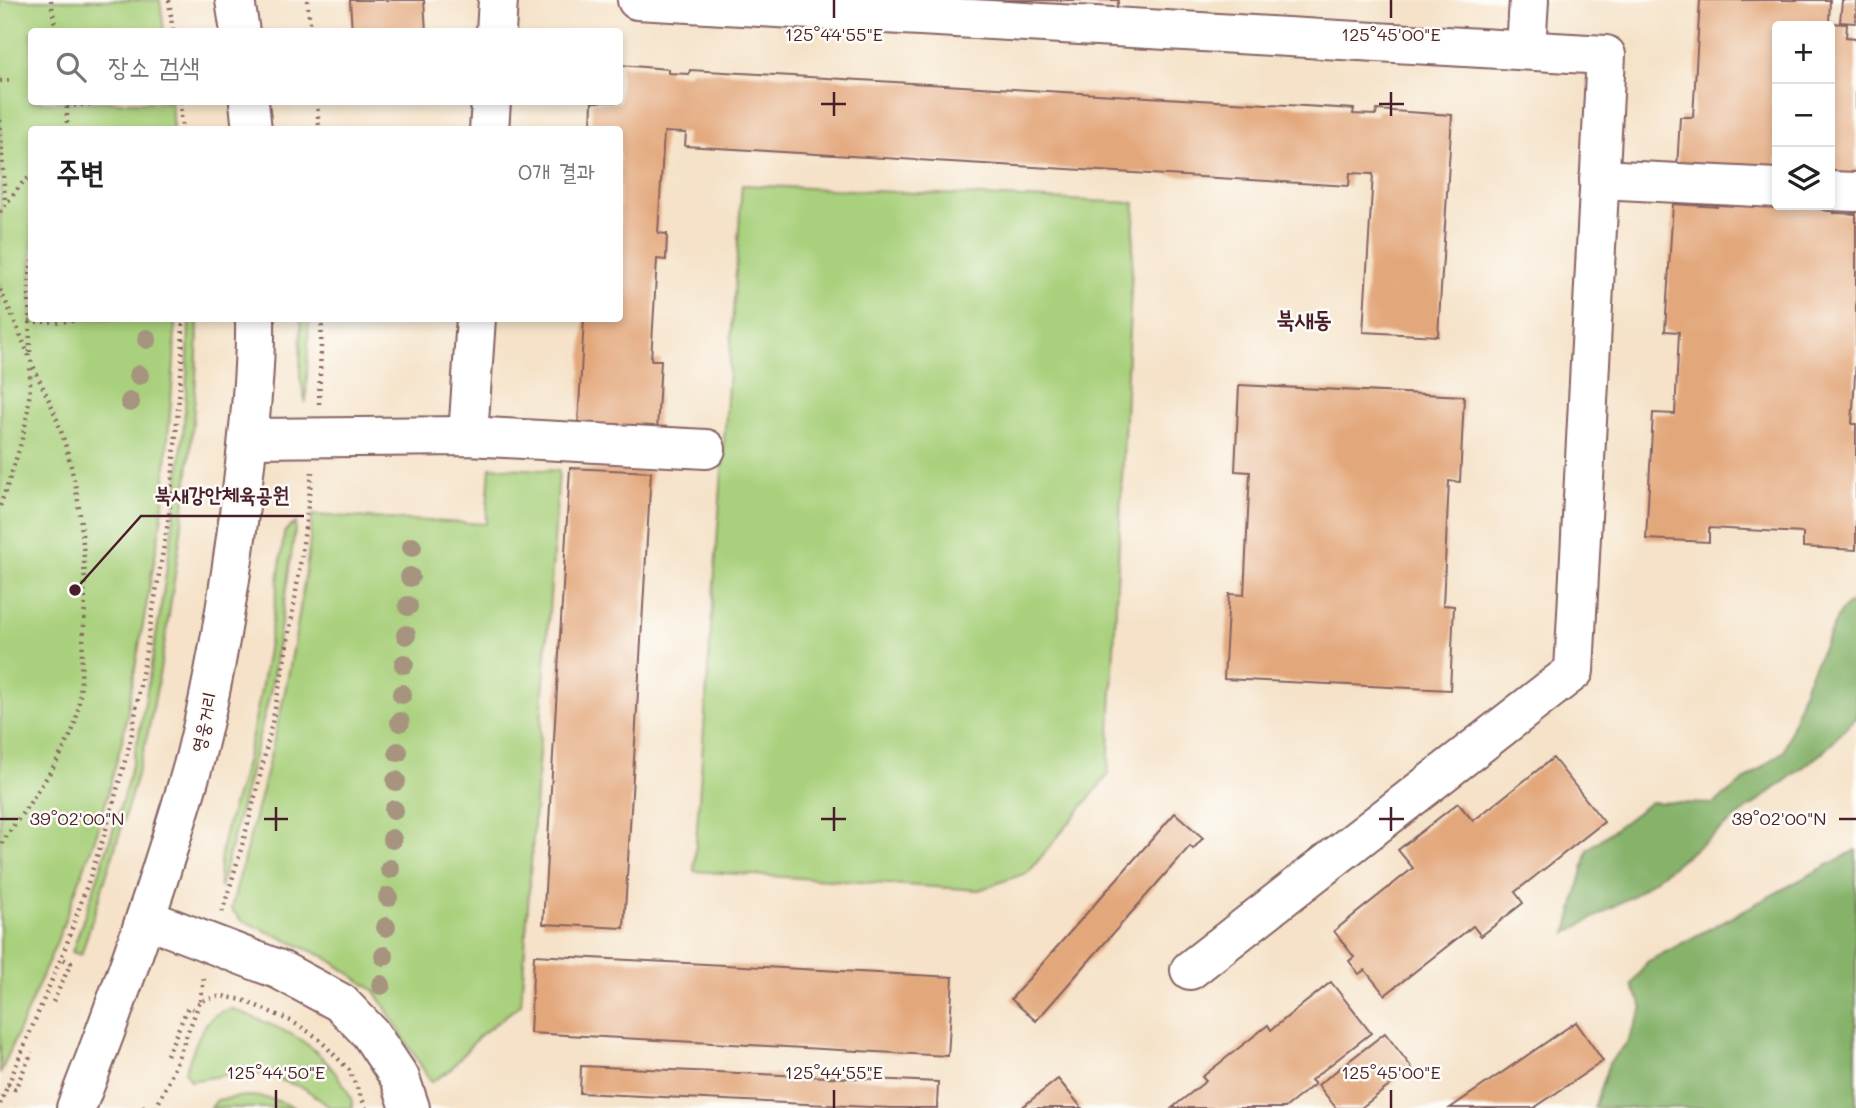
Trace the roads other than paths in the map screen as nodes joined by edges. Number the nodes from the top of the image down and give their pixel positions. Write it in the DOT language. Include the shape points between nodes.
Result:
graph roads {
  1 [pos="235,0"];
  2 [pos="498,0"];
  3 [pos="637,0"];
  4 [pos="1529,0"];
  5 [pos="239,28"];
  6 [pos="496,28"];
  7 [pos="1526,48"];
  8 [pos="249,105"];
  9 [pos="491,105"];
  10 [pos="252,126"];
  11 [pos="489,126"];
  12 [pos="1599,179"];
  13 [pos="1772,188"];
  14 [pos="1835,191"];
  15 [pos="1856,192"];
  16 [pos="255,322"];
  17 [pos="476,322"];
  18 [pos="468,436"];
  19 [pos="248,438"];
  20 [pos="706,449"];
  21 [pos="147,919"];
  22 [pos="1190,970"];
  23 [pos="76,1108"];
  24 [pos="410,1108"];
  1 -- 5 [label="street"];
  2 -- 6 [label="street"];
  3 -- 7 [label="street"];
  4 -- 7 [label="street"];
  7 -- 12 [label="street" via="1606,55"];
  8 -- 10 [label="street"];
  9 -- 11 [label="street"];
  12 -- 13 [label="street"];
  12 -- 22 [label="street" via="1574,671"];
  14 -- 15 [label="street"];
  16 -- 19 [label="street, 영웅거리"];
  17 -- 18 [label="street"];
  18 -- 19 [label="street"];
  18 -- 20 [label="street"];
  19 -- 21 [label="street, 영웅거리" via="219,649 195,759"];
  21 -- 23 [label="street, 영웅거리"];
  21 -- 24 [label="street" via="280,970 341,1003 370,1033 400,1078"];
}
